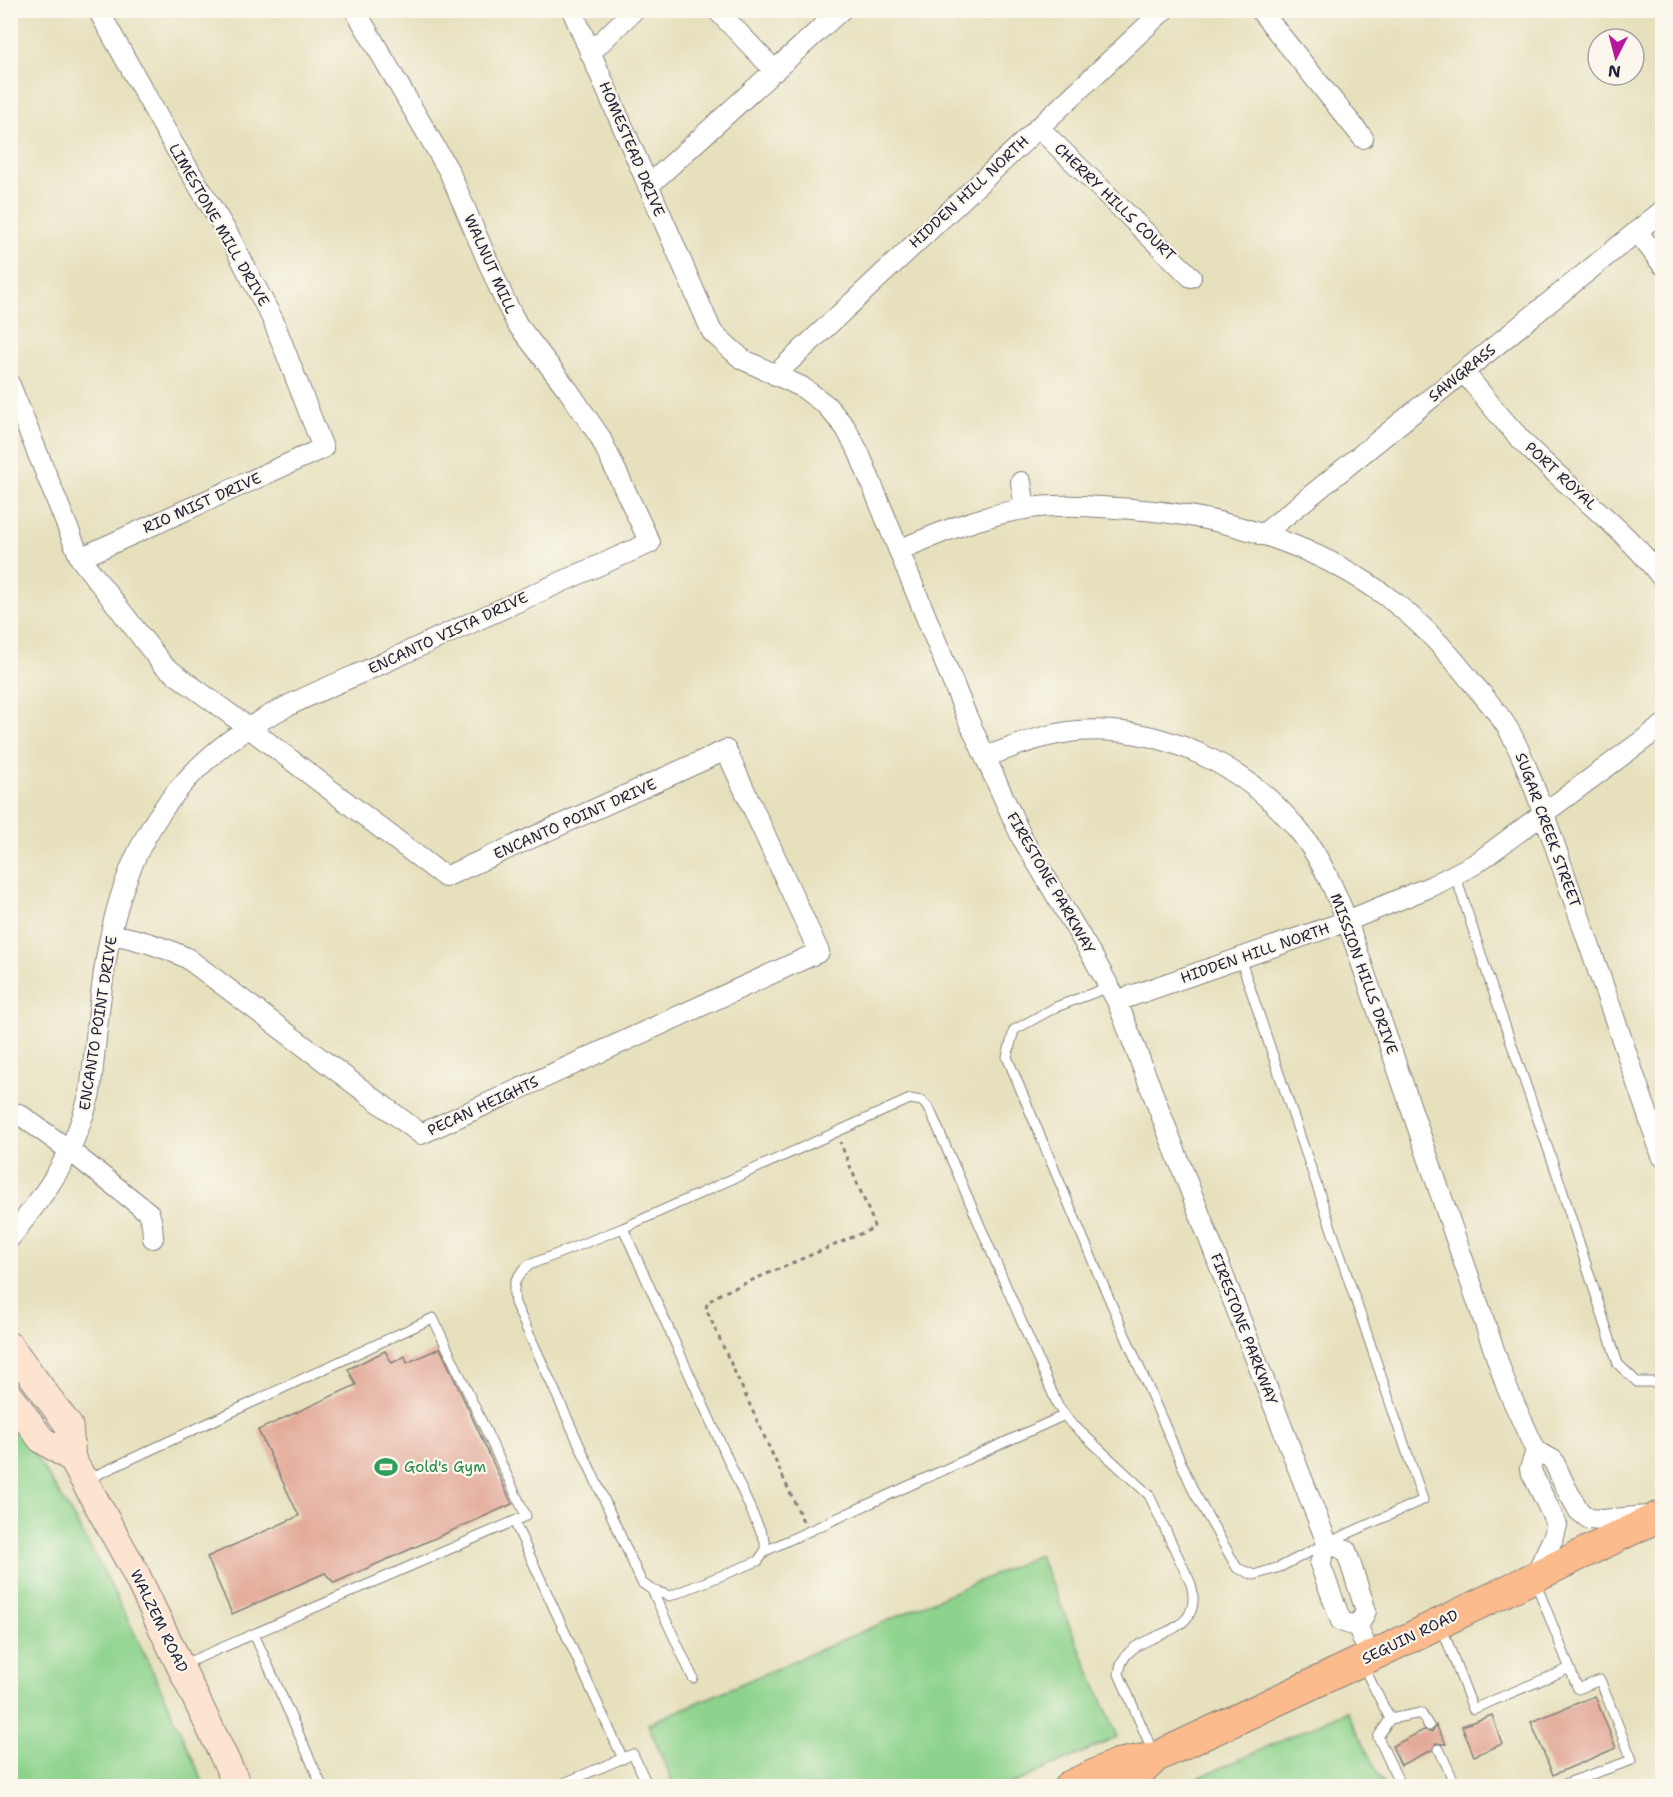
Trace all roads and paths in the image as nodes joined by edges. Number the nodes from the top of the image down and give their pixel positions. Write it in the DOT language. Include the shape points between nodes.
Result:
graph roads {
  1 [pos="98,10"];
  2 [pos="355,10"];
  3 [pos="572,10"];
  4 [pos="634,10"];
  5 [pos="717,10"];
  6 [pos="842,10"];
  7 [pos="1164,10"];
  8 [pos="1260,10"];
  9 [pos="590,53"];
  10 [pos="775,71"];
  11 [pos="1038,127"];
  12 [pos="1363,138"];
  13 [pos="648,186"];
  14 [pos="1662,211"];
  15 [pos="1637,231"];
  16 [pos="1662,264"];
  17 [pos="1191,277"];
  18 [pos="692,288"];
  19 [pos="1464,372"];
  20 [pos="775,375"];
  21 [pos="10,386"];
  22 [pos="323,448"];
  23 [pos="1021,482"];
  24 [pos="1025,509"];
  25 [pos="1262,535"];
  26 [pos="650,543"];
  27 [pos="899,550"];
  28 [pos="80,558"];
  29 [pos="1662,578"];
  30 [pos="1662,726"];
  31 [pos="249,728"];
  32 [pos="985,757"];
  33 [pos="1544,814"];
  34 [pos="1455,874"];
  35 [pos="1347,921"];
  36 [pos="111,934"];
  37 [pos="819,952"];
  38 [pos="1240,958"];
  39 [pos="1113,994"];
  40 [pos="19,1113"];
  41 [pos="836,1132"];
  42 [pos="69,1150"];
  43 [pos="1662,1156"];
  44 [pos="623,1228"];
  45 [pos="10,1238"];
  46 [pos="153,1238"];
  47 [pos="10,1347"];
  48 [pos="1662,1382"];
  49 [pos="10,1396"];
  50 [pos="1065,1415"];
  51 [pos="1536,1451"];
  52 [pos="78,1470"];
  53 [pos="1662,1514"];
  54 [pos="514,1521"];
  55 [pos="808,1532"];
  56 [pos="1327,1543"];
  57 [pos="765,1551"];
  58 [pos="1534,1578"];
  59 [pos="652,1590"];
  60 [pos="1440,1623"];
  61 [pos="1358,1627"];
  62 [pos="254,1634"];
  63 [pos="1366,1659"];
  64 [pos="181,1665"];
  65 [pos="1568,1669"];
  66 [pos="693,1678"];
  67 [pos="1390,1719"];
  68 [pos="1429,1726"];
  69 [pos="1439,1749"];
  70 [pos="1156,1757"];
  71 [pos="623,1759"];
  72 [pos="238,1786"];
  73 [pos="322,1786"];
  74 [pos="557,1786"];
  75 [pos="648,1786"];
  76 [pos="1069,1786"];
  77 [pos="1125,1786"];
  78 [pos="1401,1786"];
  79 [pos="1456,1786"];
  80 [pos="1559,1786"];
  1 -- 22 [label="street, LIMESTONE MILL DRIVE" via="230,237 267,310"];
  2 -- 26 [label="street, WALNUT MILL" via="449,171 517,324 600,437"];
  3 -- 9 [label="street, HOMESTEAD DRIVE"];
  4 -- 9 [label="street"];
  5 -- 10 [label="street"];
  6 -- 10 [label="street"];
  7 -- 11 [label="street, HIDDEN HILL NORTH"];
  8 -- 12 [label="street"];
  9 -- 13 [label="street, HOMESTEAD DRIVE"];
  10 -- 13 [label="street"];
  11 -- 17 [label="street, CHERRY HILLS COURT"];
  11 -- 20 [label="street, HIDDEN HILL NORTH"];
  13 -- 18 [label="street, HOMESTEAD DRIVE"];
  14 -- 15 [label="street, SAWGRASS"];
  15 -- 16 [label="street"];
  15 -- 19 [label="street, SAWGRASS"];
  18 -- 20 [label="street, FIRESTONE PARKWAY" via="712,332 742,359"];
  19 -- 25 [label="street, SAWGRASS"];
  19 -- 29 [label="street, PORT ROYAL" via="1530,449 1624,533"];
  20 -- 27 [label="street, FIRESTONE PARKWAY" via="802,387 826,405 845,427"];
  21 -- 28 [label="street, ENCANTO POINT DRIVE"];
  22 -- 28 [label="street, RIO MIST DRIVE"];
  23 -- 24 [label="street"];
  24 -- 25 [label="street, SUGAR CREEK STREET" via="1085,506 1180,513"];
  24 -- 27 [label="street, SUGAR CREEK STREET" via="967,524"];
  25 -- 33 [label="street, SUGAR CREEK STREET" via="1328,562 1377,590 1426,630 1510,732"];
  26 -- 31 [label="street, ENCANTO VISTA DRIVE" via="317,693"];
  27 -- 32 [label="street, FIRESTONE PARKWAY"];
  28 -- 31 [label="street, ENCANTO POINT DRIVE" via="163,664"];
  30 -- 33 [label="street, HIDDEN HILL NORTH"];
  31 -- 36 [label="street, ENCANTO POINT DRIVE" via="194,772 151,827 138,850"];
  31 -- 37 [label="street, ENCANTO POINT DRIVE" via="445,877 726,750"];
  32 -- 35 [label="street, MISSION HILLS DRIVE" via="1022,743 1077,731 1152,738 1202,755 1248,781 1287,817 1319,860"];
  32 -- 39 [label="street, FIRESTONE PARKWAY" via="1022,838"];
  33 -- 34 [label="street, HIDDEN HILL NORTH"];
  33 -- 43 [label="street, SUGAR CREEK STREET"];
  34 -- 35 [label="street, HIDDEN HILL NORTH"];
  34 -- 48 [label="lane" via="1618,1364 1637,1382"];
  35 -- 38 [label="street, HIDDEN HILL NORTH"];
  35 -- 51 [label="street, MISSION HILLS DRIVE" via="1507,1388"];
  36 -- 37 [label="street, PECAN HEIGHTS" via="140,939 187,958 421,1134"];
  36 -- 42 [label="street, ENCANTO POINT DRIVE" via="90,1093"];
  38 -- 39 [label="street, HIDDEN HILL NORTH"];
  38 -- 56 [label="lane" via="1423,1500"];
  39 -- 56 [label="street, FIRESTONE PARKWAY"];
  39 -- 56 [label="lane" via="1056,1007 1014,1030 1007,1057 1194,1492 1236,1568 1254,1575 1280,1567"];
  40 -- 42 [label="street"];
  41 -- 44 [label="lane"];
  41 -- 50 [label="lane" via="910,1099 922,1101 930,1110"];
  41 -- 55 [label="path" via="874,1228 720,1294 707,1303 706,1310"];
  42 -- 45 [label="street, ENCANTO POINT DRIVE" via="55,1177"];
  42 -- 46 [label="street" via="149,1213"];
  44 -- 57 [label="lane" via="765,1542"];
  44 -- 59 [label="lane" via="529,1265 512,1287 515,1303 642,1583"];
  47 -- 52 [label="street, WALZEM ROAD" via="69,1426"];
  49 -- 52 [label="street, WALZEM ROAD" via="41,1439"];
  50 -- 55 [label="lane"];
  50 -- 70 [label="lane" via="1149,1495 1195,1597 1192,1612 1183,1623 1128,1651 1120,1663 1119,1674"];
  51 -- 53 [label="street, MISSION HILLS DRIVE" via="1553,1460 1579,1511 1589,1519"];
  51 -- 58 [label="street, MISSION HILLS DRIVE" via="1530,1469 1557,1525"];
  52 -- 54 [label="lane" via="433,1318 526,1516"];
  52 -- 64 [label="street, WALZEM ROAD"];
  53 -- 58 [label="main road, SEGUIN ROAD"];
  54 -- 62 [label="lane"];
  54 -- 71 [label="lane"];
  55 -- 57 [label="lane"];
  56 -- 61 [label="street, FIRESTONE PARKWAY" via="1320,1563 1341,1621"];
  56 -- 61 [label="street" via="1346,1550 1366,1611"];
  57 -- 59 [label="lane" via="758,1561 670,1596"];
  58 -- 60 [label="main road, SEGUIN ROAD"];
  58 -- 65 [label="lane"];
  59 -- 66 [label="lane"];
  60 -- 63 [label="main road, SEGUIN ROAD"];
  60 -- 65 [label="lane" via="1473,1709"];
  61 -- 63 [label="street, FIRESTONE PARKWAY"];
  62 -- 64 [label="lane"];
  62 -- 73 [label="lane"];
  63 -- 67 [label="lane"];
  63 -- 70 [label="main road, SEGUIN ROAD"];
  64 -- 72 [label="street, WALZEM ROAD"];
  65 -- 80 [label="lane" via="1578,1689 1600,1680 1632,1760"];
  67 -- 68 [label="lane" via="1421,1713"];
  67 -- 78 [label="lane" via="1378,1737"];
  69 -- 79 [label="lane"];
  70 -- 76 [label="main road, SEGUIN ROAD" via="1117,1764"];
  70 -- 77 [label="main road, SEGUIN ROAD"];
  71 -- 74 [label="lane"];
  71 -- 75 [label="lane" via="633,1754"];
}
